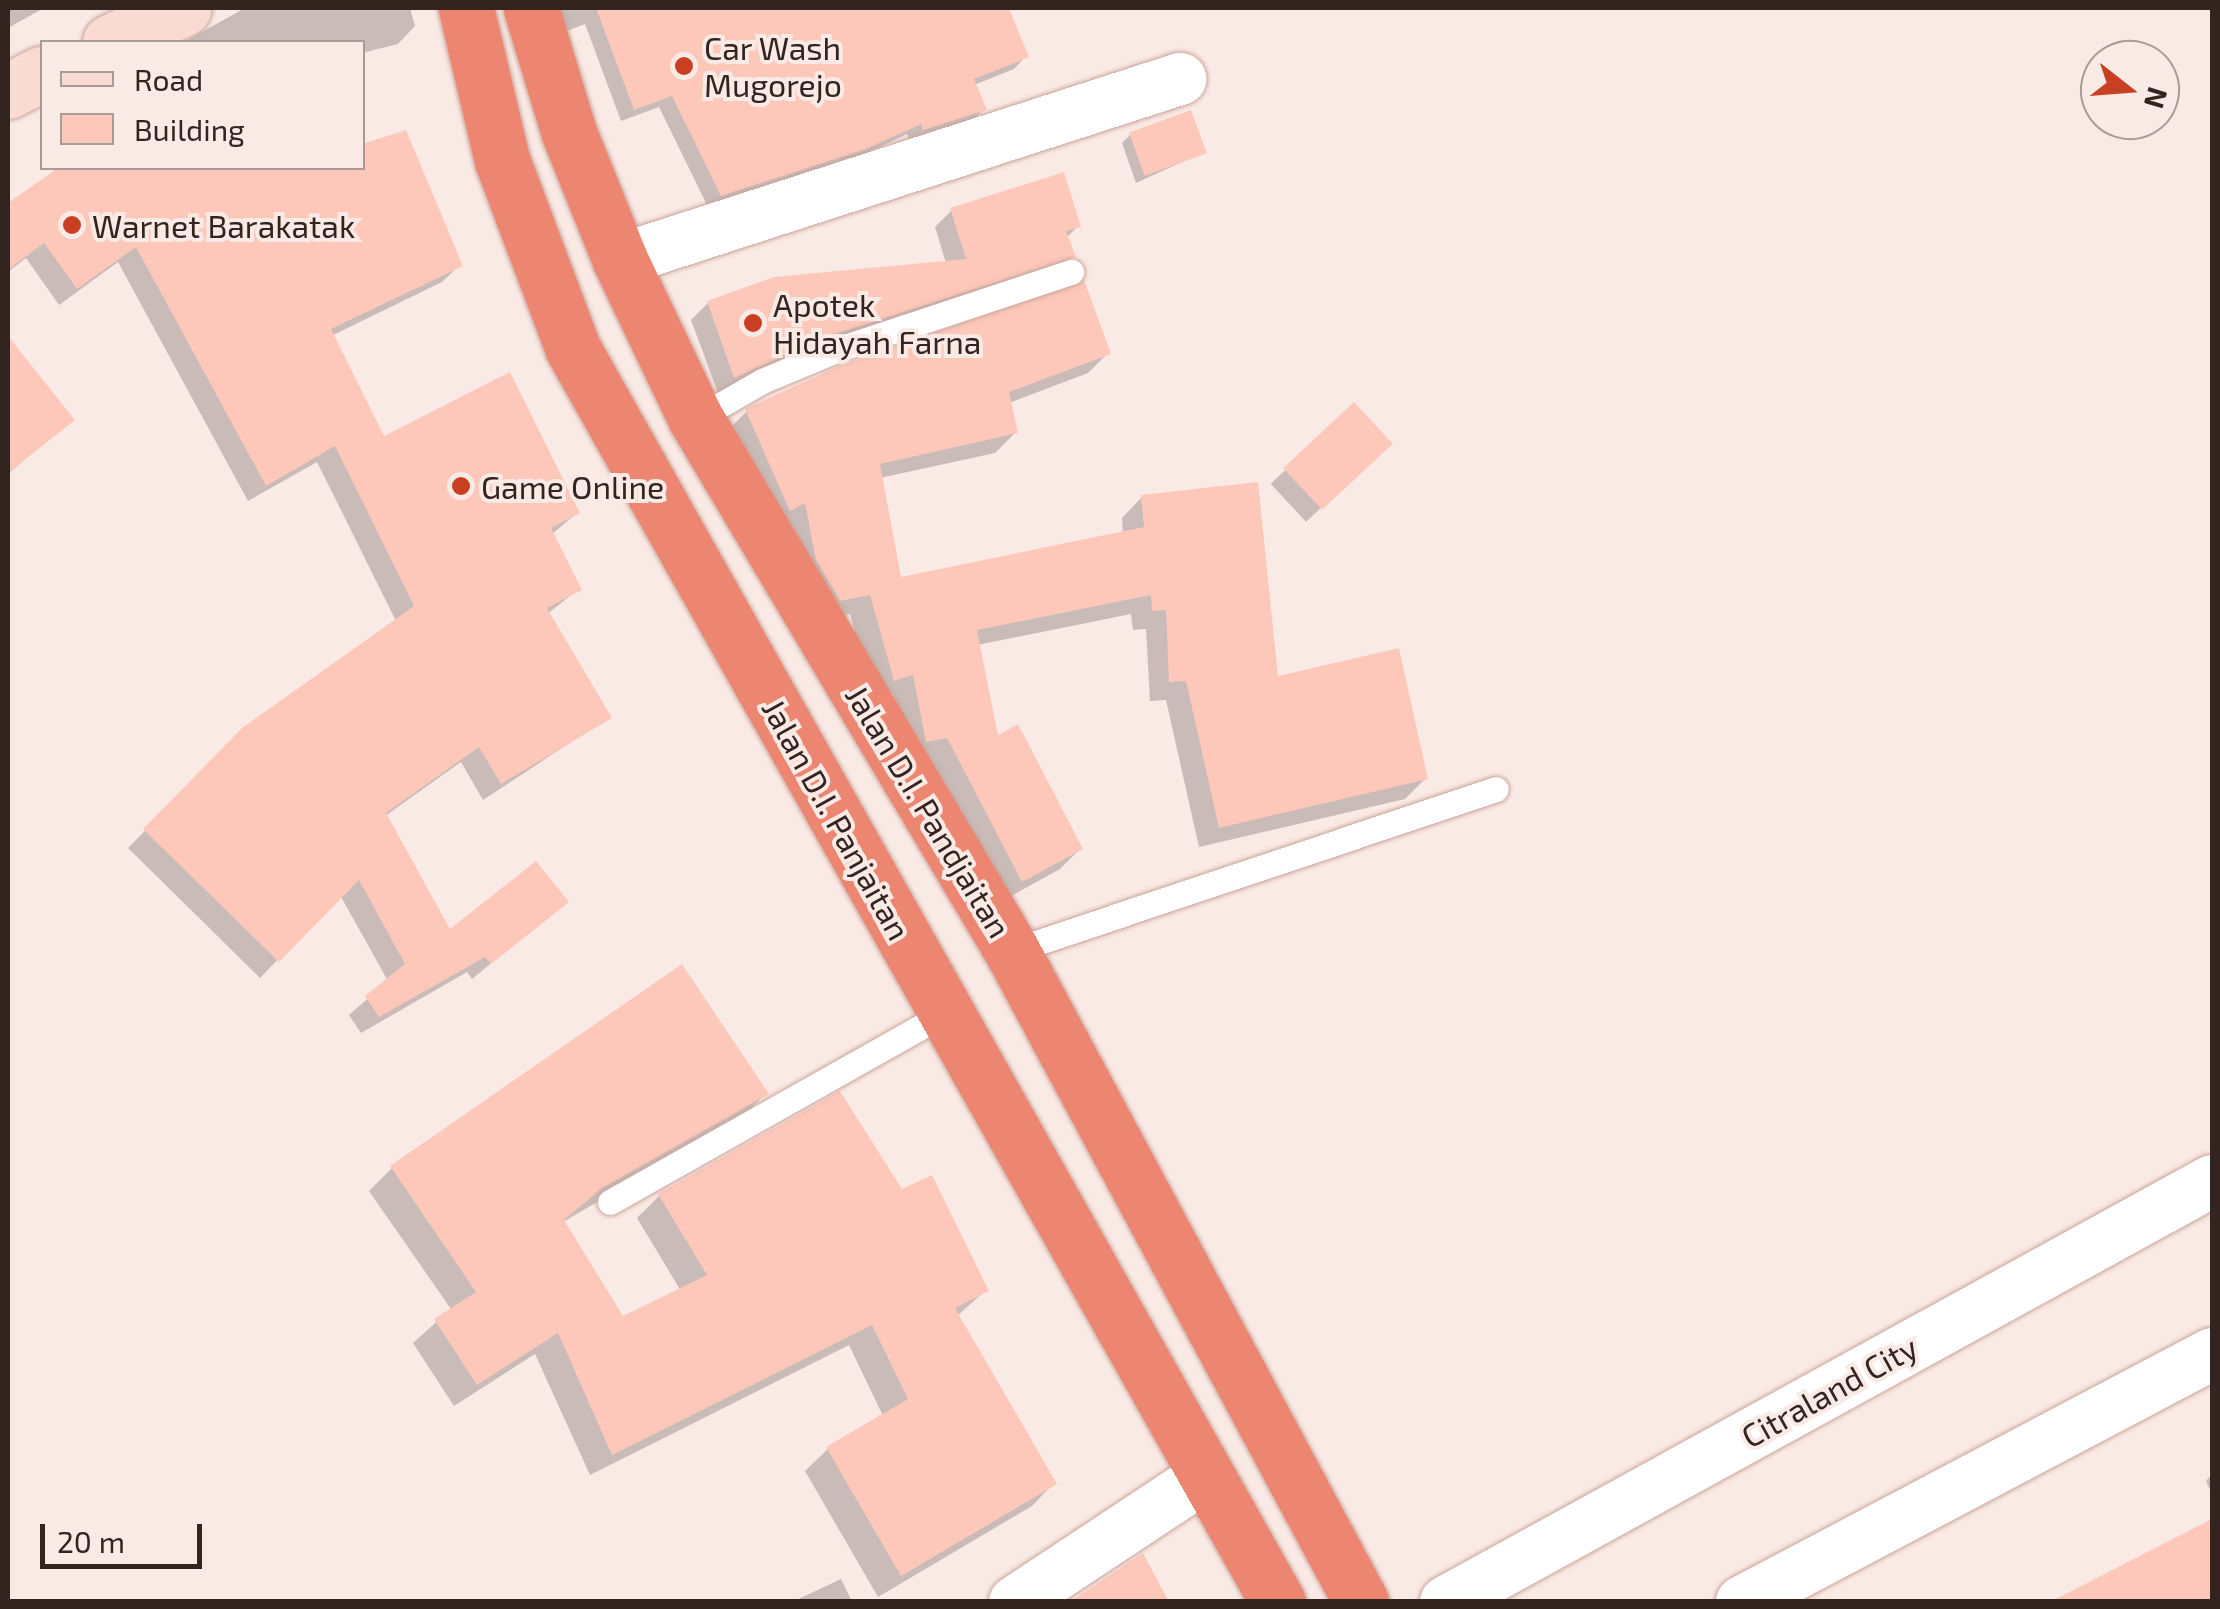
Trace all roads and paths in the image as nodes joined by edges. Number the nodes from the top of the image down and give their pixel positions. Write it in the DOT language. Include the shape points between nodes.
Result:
graph roads {
  1 [pos="184,8"];
  2 [pos="466,8"];
  3 [pos="530,8"];
  4 [pos="114,40"];
  5 [pos="40,75"];
  6 [pos="1180,79"];
  7 [pos="8,91"];
  8 [pos="620,260"];
  9 [pos="1071,272"];
  10 [pos="696,418"];
  11 [pos="1496,790"];
  12 [pos="1012,951"];
  13 [pos="946,1012"];
  14 [pos="2212,1181"];
  15 [pos="610,1202"];
  16 [pos="2212,1354"];
  17 [pos="1207,1475"];
  18 [pos="1014,1602"];
  19 [pos="1278,1602"];
  20 [pos="1361,1602"];
  21 [pos="1446,1602"];
  22 [pos="1742,1602"];
  1 -- 4 [label="street"];
  2 -- 13 [label="highway, Jalan D.I. Panjaitan" via="502,160 573,349"];
  3 -- 8 [label="highway, Jalan D.I. Pandjaitan"];
  5 -- 7 [label="street"];
  6 -- 8 [label="street"];
  8 -- 10 [label="highway, Jalan D.I. Pandjaitan"];
  9 -- 10 [label="lane" via="836,350"];
  10 -- 12 [label="highway, Jalan D.I. Pandjaitan"];
  11 -- 12 [label="lane"];
  12 -- 20 [label="highway, Jalan D.I. Pandjaitan"];
  13 -- 15 [label="lane"];
  13 -- 17 [label="highway, Jalan D.I. Panjaitan"];
  14 -- 21 [label="street, Citraland City"];
  16 -- 22 [label="street"];
  17 -- 18 [label="street"];
  17 -- 19 [label="highway, Jalan D.I. Panjaitan"];
}
